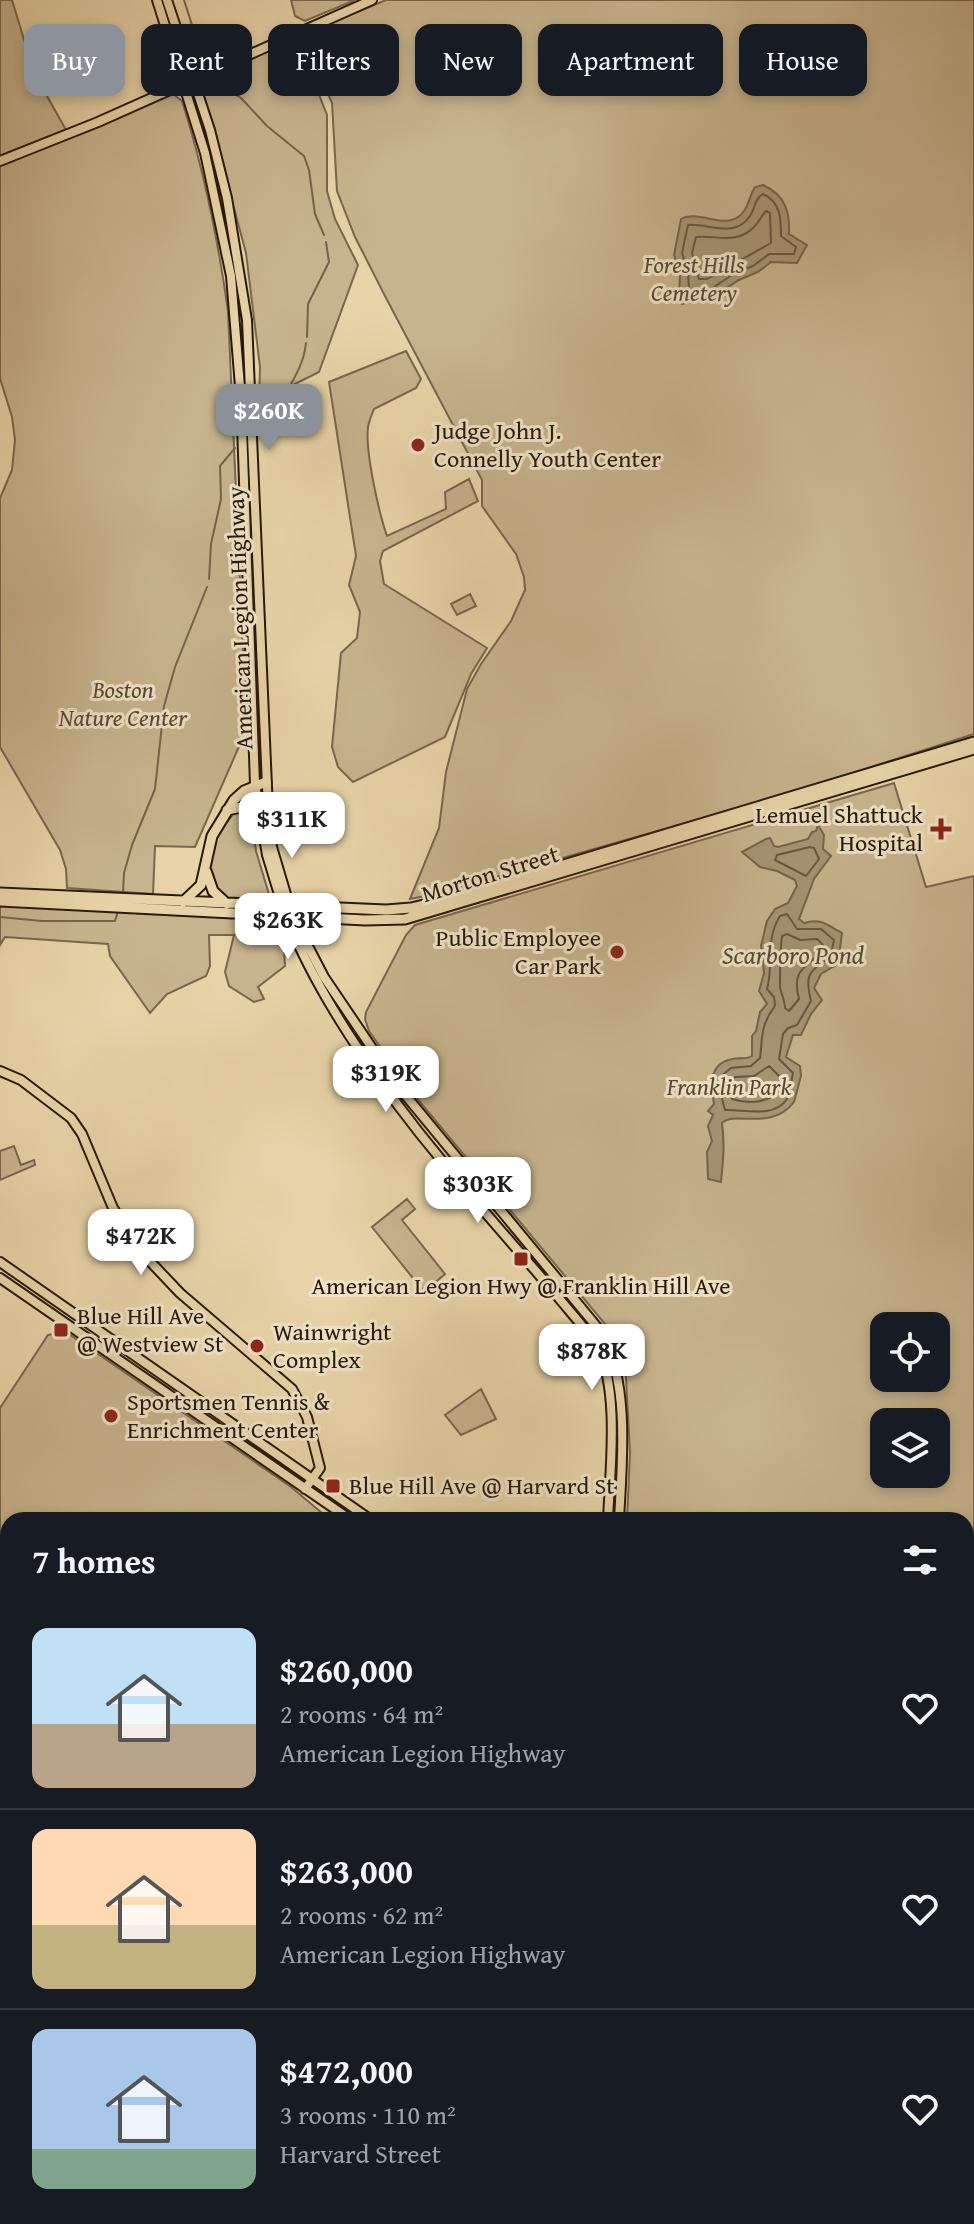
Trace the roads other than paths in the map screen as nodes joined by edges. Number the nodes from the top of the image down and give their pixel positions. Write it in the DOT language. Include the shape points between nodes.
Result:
graph roads {
  1 [pos="157,0"];
  2 [pos="167,0"];
  3 [pos="372,0"];
  4 [pos="165,24"];
  5 [pos="175,24"];
  6 [pos="252,53"];
  7 [pos="155,96"];
  8 [pos="188,96"];
  9 [pos="199,96"];
  10 [pos="0,161"];
  11 [pos="974,742"];
  12 [pos="974,749"];
  13 [pos="266,782"];
  14 [pos="255,786"];
  15 [pos="227,810"];
  16 [pos="258,813"];
  17 [pos="206,868"];
  18 [pos="0,893"];
  19 [pos="0,901"];
  20 [pos="284,901"];
  21 [pos="183,902"];
  22 [pos="227,904"];
  23 [pos="0,1071"];
  24 [pos="0,1262"];
  25 [pos="0,1278"];
  26 [pos="37,1288"];
  27 [pos="30,1298"];
  28 [pos="63,1306"];
  29 [pos="56,1317"];
  30 [pos="608,1359"];
  31 [pos="312,1479"];
  32 [pos="610,1487"];
  33 [pos="305,1489"];
  34 [pos="621,1491"];
  35 [pos="351,1507"];
  36 [pos="335,1512"];
  37 [pos="348,1512"];
  38 [pos="359,1512"];
  39 [pos="608,1512"];
  40 [pos="620,1512"];
  1 -- 4 [label="main road, American Legion Highway"];
  2 -- 5 [label="main road, American Legion Highway"];
  3 -- 6 [label="main road"];
  7 -- 10 [label="main road"];
  8 -- 14 [label="main road, American Legion Highway" via="219,209 236,313"];
  9 -- 13 [label="main road, American Legion Highway" via="227,198 247,320"];
  11 -- 22 [label="highway, Morton Street" via="411,908"];
  12 -- 19 [label="highway, Morton Street" via="405,919"];
  13 -- 14 [label="highway"];
  13 -- 20 [label="main road, American Legion Highway"];
  14 -- 15 [label="highway"];
  14 -- 16 [label="main road, American Legion Highway"];
  15 -- 16 [label="highway" via="242,807"];
  15 -- 17 [label="highway" via="210,839"];
  16 -- 20 [label="main road, American Legion Highway"];
  17 -- 21 [label="highway" via="199,888"];
  17 -- 22 [label="highway" via="211,889"];
  18 -- 21 [label="highway, Morton Street"];
  20 -- 30 [label="main road, American Legion Highway, bridge" via="300,949 328,1000 406,1114"];
  21 -- 22 [label="highway, Morton Street"];
  23 -- 31 [label="main road" via="21,1080 71,1118 113,1208 144,1255 180,1293 292,1389 307,1417 315,1456"];
  24 -- 26 [label="main road"];
  25 -- 27 [label="main road"];
  26 -- 27 [label="main road"];
  26 -- 28 [label="main road"];
  27 -- 29 [label="main road"];
  28 -- 29 [label="main road"];
  28 -- 31 [label="main road"];
  29 -- 33 [label="main road"];
  30 -- 32 [label="main road, American Legion Highway"];
  30 -- 34 [label="main road, American Legion Highway" via="618,1380"];
  31 -- 33 [label="main road"];
  31 -- 35 [label="main road"];
  32 -- 34 [label="main road"];
  32 -- 39 [label="main road, American Legion Highway"];
  33 -- 36 [label="main road"];
  34 -- 40 [label="main road, American Legion Highway"];
  35 -- 37 [label="main road"];
  35 -- 38 [label="main road"];
}
